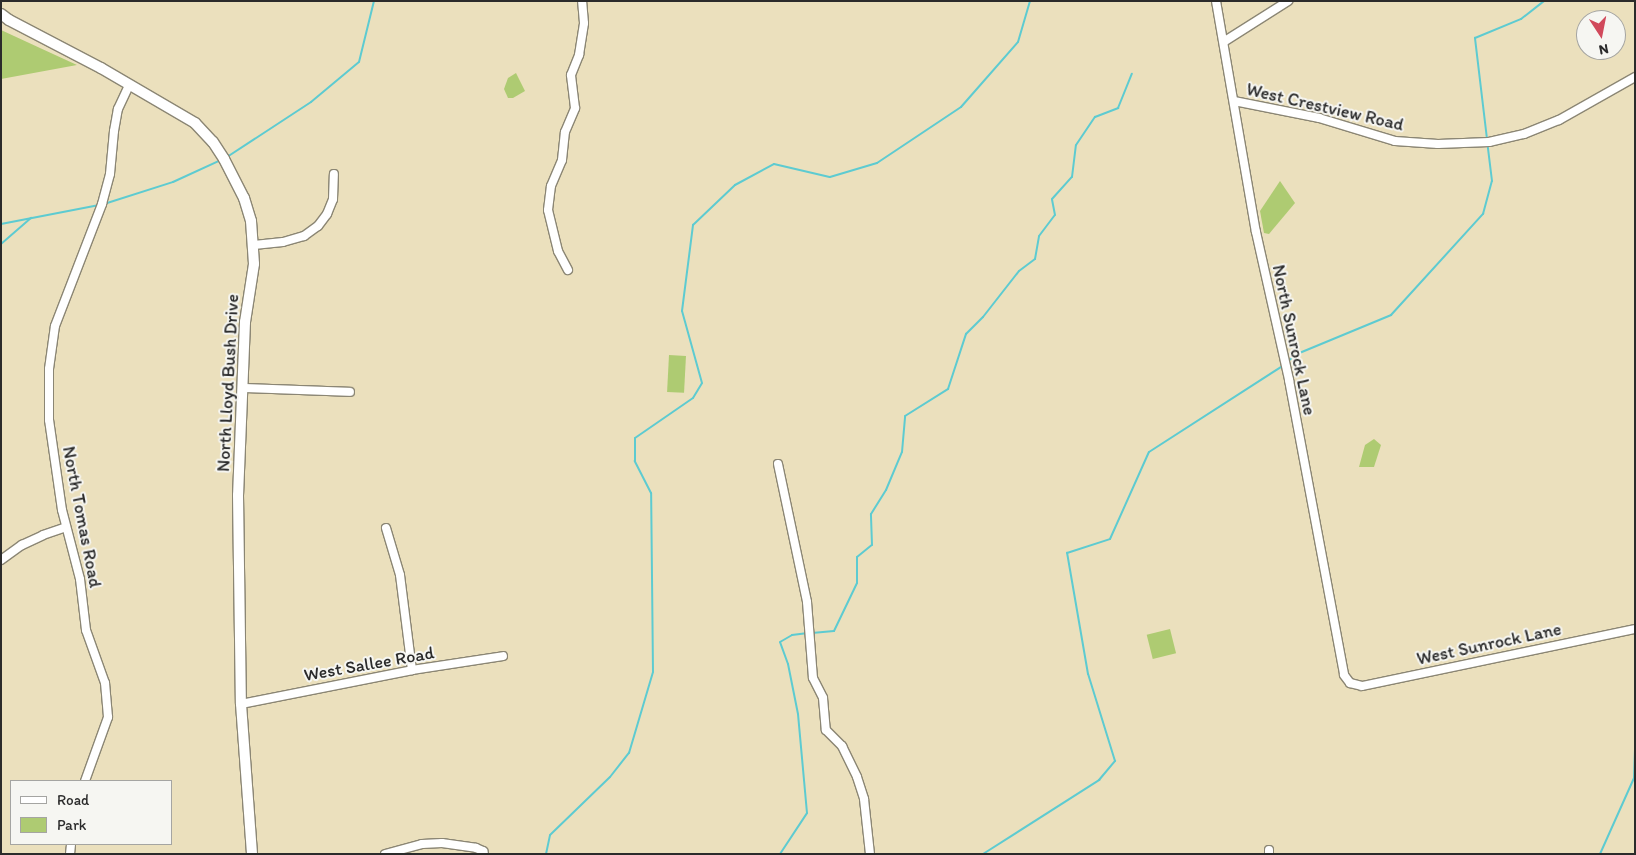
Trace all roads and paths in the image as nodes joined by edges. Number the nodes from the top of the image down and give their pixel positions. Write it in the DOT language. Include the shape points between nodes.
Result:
graph roads {
  1 [pos="582,1"];
  2 [pos="1216,1"];
  3 [pos="1288,1"];
  4 [pos="1,14"];
  5 [pos="1225,41"];
  6 [pos="1635,77"];
  7 [pos="129,85"];
  8 [pos="1234,101"];
  9 [pos="334,174"];
  10 [pos="254,245"];
  11 [pos="568,270"];
  12 [pos="242,388"];
  13 [pos="350,392"];
  14 [pos="778,464"];
  15 [pos="66,528"];
  16 [pos="386,528"];
  17 [pos="1,560"];
  18 [pos="1635,629"];
  19 [pos="503,656"];
  20 [pos="412,670"];
  21 [pos="1350,683"];
  22 [pos="240,704"];
  23 [pos="84,780"];
  24 [pos="252,854"];
  25 [pos="385,854"];
  26 [pos="484,854"];
  27 [pos="870,854"];
  1 -- 11 [label="street" via="584,24 579,55 571,76 575,108 565,132 562,160 551,186 548,210 558,251"];
  2 -- 5 [label="street, North Sunrock Lane"];
  3 -- 5 [label="street"];
  4 -- 7 [label="street, North Lloyd Bush Drive"];
  5 -- 8 [label="street, North Sunrock Lane"];
  6 -- 8 [label="street, West Crestview Road" via="1559,120 1524,134 1489,142 1438,144 1395,141 1319,118"];
  7 -- 10 [label="street, North Lloyd Bush Drive" via="194,122 213,142 244,198"];
  7 -- 15 [label="street, North Tomas Road" via="118,110 110,174 102,204 55,326 48,369 49,420"];
  8 -- 21 [label="street, North Sunrock Lane" via="1258,242 1289,380 1341,665"];
  9 -- 10 [label="street" via="333,199 318,226 304,236"];
  10 -- 12 [label="street, North Lloyd Bush Drive" via="245,322"];
  12 -- 13 [label="street"];
  12 -- 22 [label="street, North Lloyd Bush Drive" via="238,495"];
  14 -- 27 [label="street" via="808,602 813,678 823,698 826,730 842,746 857,777 864,799"];
  15 -- 17 [label="street" via="22,545"];
  15 -- 23 [label="street, North Tomas Road" via="80,578 86,630 105,683 108,717"];
  16 -- 20 [label="street" via="400,574"];
  18 -- 21 [label="street, West Sunrock Lane" via="1362,686"];
  19 -- 20 [label="street, West Sallee Road"];
  20 -- 22 [label="street, West Sallee Road"];
  22 -- 24 [label="street, North Lloyd Bush Drive"];
  25 -- 26 [label="street" via="442,842 476,848"];
}
